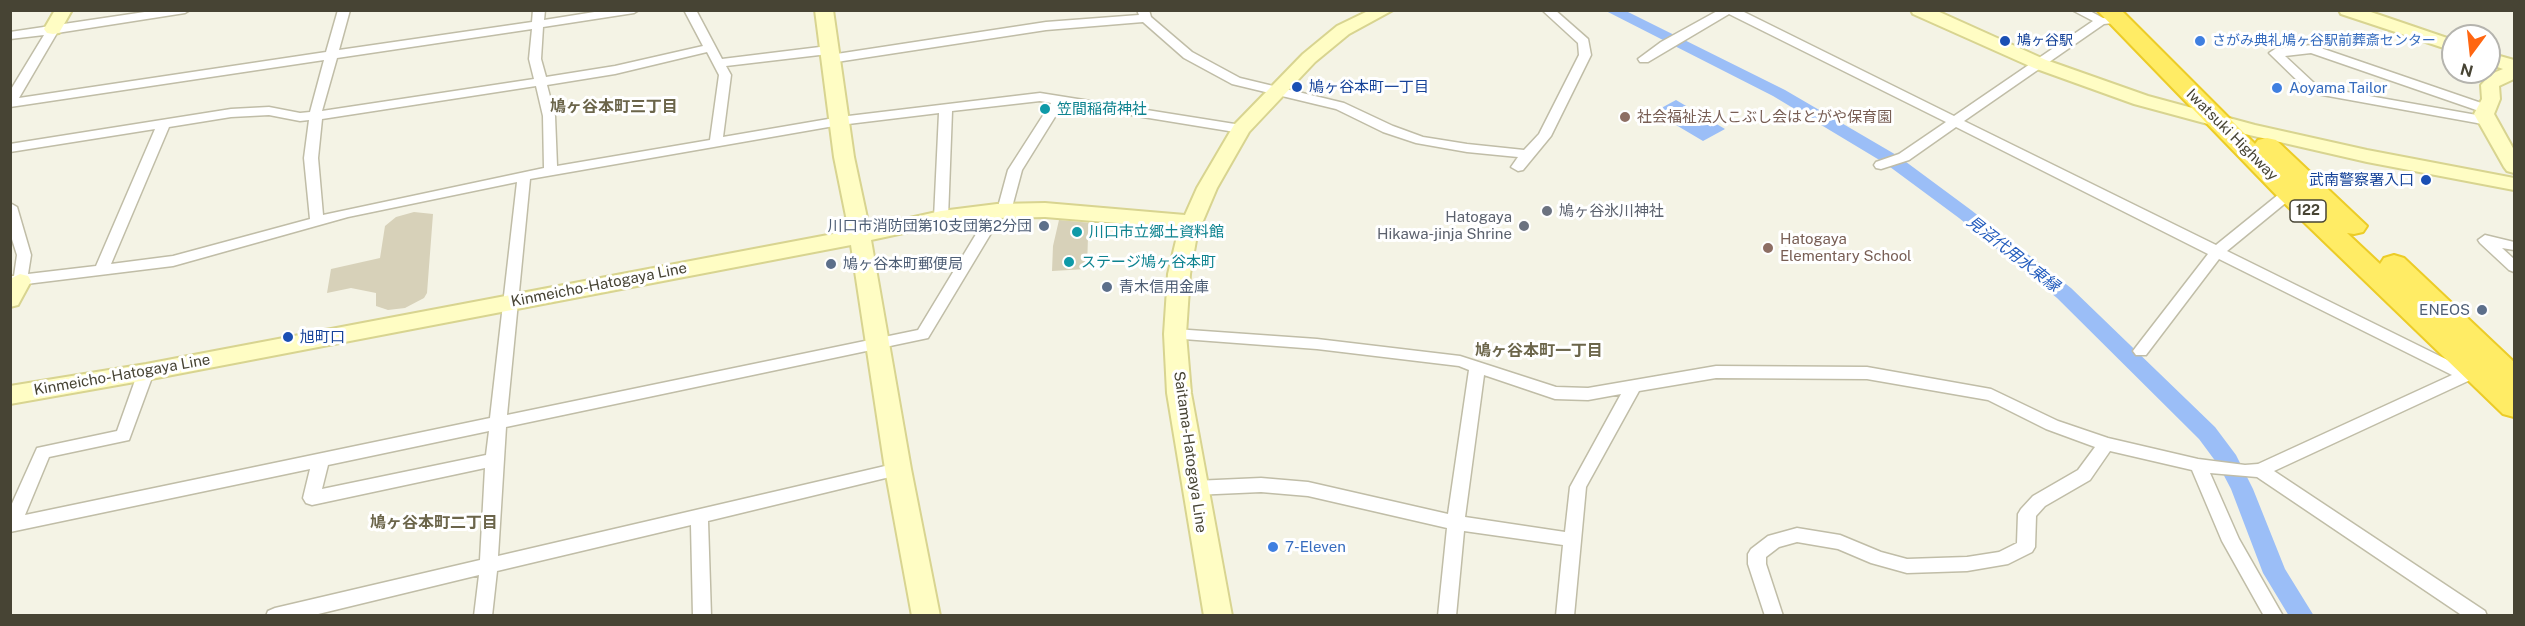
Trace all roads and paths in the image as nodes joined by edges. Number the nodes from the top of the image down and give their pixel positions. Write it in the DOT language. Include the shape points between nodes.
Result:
graph roads {
  1 [pos="64,10"];
  2 [pos="185,10"];
  3 [pos="344,10"];
  4 [pos="539,10"];
  5 [pos="634,10"];
  6 [pos="690,10"];
  7 [pos="824,10"];
  8 [pos="1384,10"];
  9 [pos="1547,10"];
  10 [pos="1729,10"];
  11 [pos="1918,10"];
  12 [pos="2077,10"];
  13 [pos="2348,10"];
  14 [pos="1145,14"];
  15 [pos="2113,16"];
  16 [pos="537,26"];
  17 [pos="53,29"];
  18 [pos="10,36"];
  19 [pos="2441,42"];
  20 [pos="710,48"];
  21 [pos="829,55"];
  22 [pos="330,56"];
  23 [pos="1644,59"];
  24 [pos="718,63"];
  25 [pos="2040,64"];
  26 [pos="2514,66"];
  27 [pos="541,82"];
  28 [pos="1274,92"];
  29 [pos="1059,100"];
  30 [pos="10,102"];
  31 [pos="946,108"];
  32 [pos="2487,115"];
  33 [pos="315,116"];
  34 [pos="840,121"];
  35 [pos="2217,121"];
  36 [pos="1954,122"];
  37 [pos="164,124"];
  38 [pos="1241,129"];
  39 [pos="2252,130"];
  40 [pos="716,143"];
  41 [pos="10,148"];
  42 [pos="1527,154"];
  43 [pos="1881,165"];
  44 [pos="2514,167"];
  45 [pos="1518,168"];
  46 [pos="551,172"];
  47 [pos="524,176"];
  48 [pos="2514,184"];
  49 [pos="2289,193"];
  50 [pos="10,207"];
  51 [pos="1001,211"];
  52 [pos="941,218"];
  53 [pos="317,221"];
  54 [pos="1191,222"];
  55 [pos="860,236"];
  56 [pos="2514,246"];
  57 [pos="2218,251"];
  58 [pos="2514,267"];
  59 [pos="101,272"];
  60 [pos="14,287"];
  61 [pos="512,302"];
  62 [pos="1175,334"];
  63 [pos="878,344"];
  64 [pos="2141,351"];
  65 [pos="1477,366"];
  66 [pos="146,372"];
  67 [pos="2470,373"];
  68 [pos="2514,379"];
  69 [pos="1633,387"];
  70 [pos="10,395"];
  71 [pos="2514,406"];
  72 [pos="499,424"];
  73 [pos="2106,444"];
  74 [pos="494,460"];
  75 [pos="320,461"];
  76 [pos="2198,465"];
  77 [pos="898,469"];
  78 [pos="2253,470"];
  79 [pos="1194,488"];
  80 [pos="699,514"];
  81 [pos="1456,523"];
  82 [pos="11,525"];
  83 [pos="1574,540"];
  84 [pos="489,566"];
  85 [pos="275,615"];
  86 [pos="483,615"];
  87 [pos="702,615"];
  88 [pos="926,615"];
  89 [pos="1218,615"];
  90 [pos="1447,615"];
  91 [pos="1565,615"];
  92 [pos="1774,615"];
  93 [pos="2274,615"];
  94 [pos="2478,615"];
  1 -- 17 [label="main road"];
  2 -- 17 [label="street"];
  3 -- 22 [label="street"];
  4 -- 16 [label="street"];
  5 -- 16 [label="street"];
  6 -- 20 [label="street"];
  7 -- 21 [label="main road"];
  8 -- 28 [label="main road, Saitama-Hatogaya Line" via="1343,30"];
  9 -- 42 [label="street" via="1584,42 1585,55 1545,136"];
  10 -- 23 [label="street"];
  10 -- 36 [label="street"];
  11 -- 25 [label="main road"];
  12 -- 15 [label="street"];
  13 -- 19 [label="main road"];
  14 -- 21 [label="street"];
  14 -- 28 [label="street" via="1188,56 1236,81"];
  15 -- 25 [label="street"];
  15 -- 35 [label="highway, Iwatsuki Highway / 122"];
  15 -- 39 [label="highway, Iwatsuki Highway / 122"];
  16 -- 22 [label="street"];
  16 -- 27 [label="street" via="535,59"];
  17 -- 18 [label="street"];
  17 -- 30 [label="street"];
  20 -- 24 [label="street"];
  20 -- 27 [label="street"];
  21 -- 24 [label="street"];
  21 -- 34 [label="main road"];
  22 -- 30 [label="street"];
  22 -- 33 [label="street"];
  24 -- 40 [label="street" via="725,75"];
  25 -- 35 [label="main road" via="2141,100"];
  25 -- 36 [label="street"];
  26 -- 32 [label="main road" via="2511,74 2490,85"];
  27 -- 33 [label="street"];
  27 -- 46 [label="street" via="549,116"];
  28 -- 38 [label="main road, Saitama-Hatogaya Line"];
  28 -- 42 [label="street" via="1340,106 1421,140"];
  29 -- 31 [label="street" via="1040,97"];
  29 -- 38 [label="street"];
  29 -- 51 [label="street" via="1015,170"];
  31 -- 34 [label="street"];
  31 -- 52 [label="street"];
  32 -- 32 [label="street" via="2321,91 2310,86 2275,52 2312,49"];
  32 -- 44 [label="main road"];
  33 -- 37 [label="street" via="254,111"];
  33 -- 53 [label="street" via="311,158"];
  34 -- 40 [label="street"];
  34 -- 55 [label="main road"];
  35 -- 39 [label="main road"];
  35 -- 49 [label="highway, Iwatsuki Highway / 122"];
  36 -- 43 [label="street" via="1904,157"];
  36 -- 57 [label="street"];
  37 -- 41 [label="street"];
  37 -- 59 [label="street"];
  38 -- 54 [label="main road, Saitama-Hatogaya Line"];
  39 -- 48 [label="main road"];
  39 -- 68 [label="highway, Iwatsuki Highway / 122"];
  40 -- 46 [label="street"];
  42 -- 45 [label="street"];
  46 -- 47 [label="street"];
  47 -- 53 [label="street"];
  47 -- 61 [label="street"];
  49 -- 57 [label="street"];
  49 -- 67 [label="highway, Iwatsuki Highway / 122"];
  50 -- 60 [label="street" via="24,255"];
  51 -- 52 [label="main road, Kinmeicho-Hatogaya Line"];
  51 -- 54 [label="main road, Kinmeicho-Hatogaya Line" via="1056,210"];
  51 -- 63 [label="street" via="923,334"];
  52 -- 55 [label="main road, Kinmeicho-Hatogaya Line"];
  53 -- 59 [label="street" via="173,261"];
  54 -- 62 [label="main road, Saitama-Hatogaya Line" via="1179,274"];
  55 -- 61 [label="main road, Kinmeicho-Hatogaya Line"];
  55 -- 63 [label="main road"];
  56 -- 58 [label="street" via="2485,240"];
  57 -- 64 [label="street"];
  57 -- 67 [label="street"];
  59 -- 60 [label="street"];
  61 -- 66 [label="main road, Kinmeicho-Hatogaya Line"];
  61 -- 72 [label="street"];
  62 -- 65 [label="street" via="1317,344"];
  62 -- 79 [label="main road, Saitama-Hatogaya Line" via="1179,393"];
  63 -- 72 [label="street"];
  63 -- 77 [label="main road"];
  65 -- 69 [label="street" via="1555,393"];
  65 -- 81 [label="street"];
  66 -- 70 [label="main road, Kinmeicho-Hatogaya Line"];
  66 -- 82 [label="street" via="123,436 43,452"];
  67 -- 71 [label="highway, Iwatsuki Highway / 122"];
  67 -- 78 [label="street"];
  69 -- 73 [label="street" via="1716,372 1866,373 1991,395 2052,425"];
  69 -- 83 [label="street" via="1578,487"];
  72 -- 74 [label="street"];
  72 -- 75 [label="street"];
  73 -- 76 [label="street"];
  73 -- 92 [label="street" via="2084,475 2039,501 2027,514 2026,547 2002,559 1907,566 1840,542 1797,535 1774,541 1757,554"];
  74 -- 75 [label="street" via="312,498"];
  74 -- 84 [label="street"];
  75 -- 82 [label="street"];
  76 -- 78 [label="street"];
  76 -- 93 [label="street" via="2231,541"];
  77 -- 80 [label="street"];
  77 -- 88 [label="main road"];
  78 -- 94 [label="street"];
  79 -- 81 [label="street" via="1261,485 1308,489"];
  79 -- 89 [label="main road, Saitama-Hatogaya Line"];
  80 -- 84 [label="street"];
  80 -- 87 [label="street"];
  81 -- 83 [label="street"];
  81 -- 90 [label="street"];
  83 -- 91 [label="street"];
  84 -- 85 [label="street"];
  84 -- 86 [label="street"];
}
